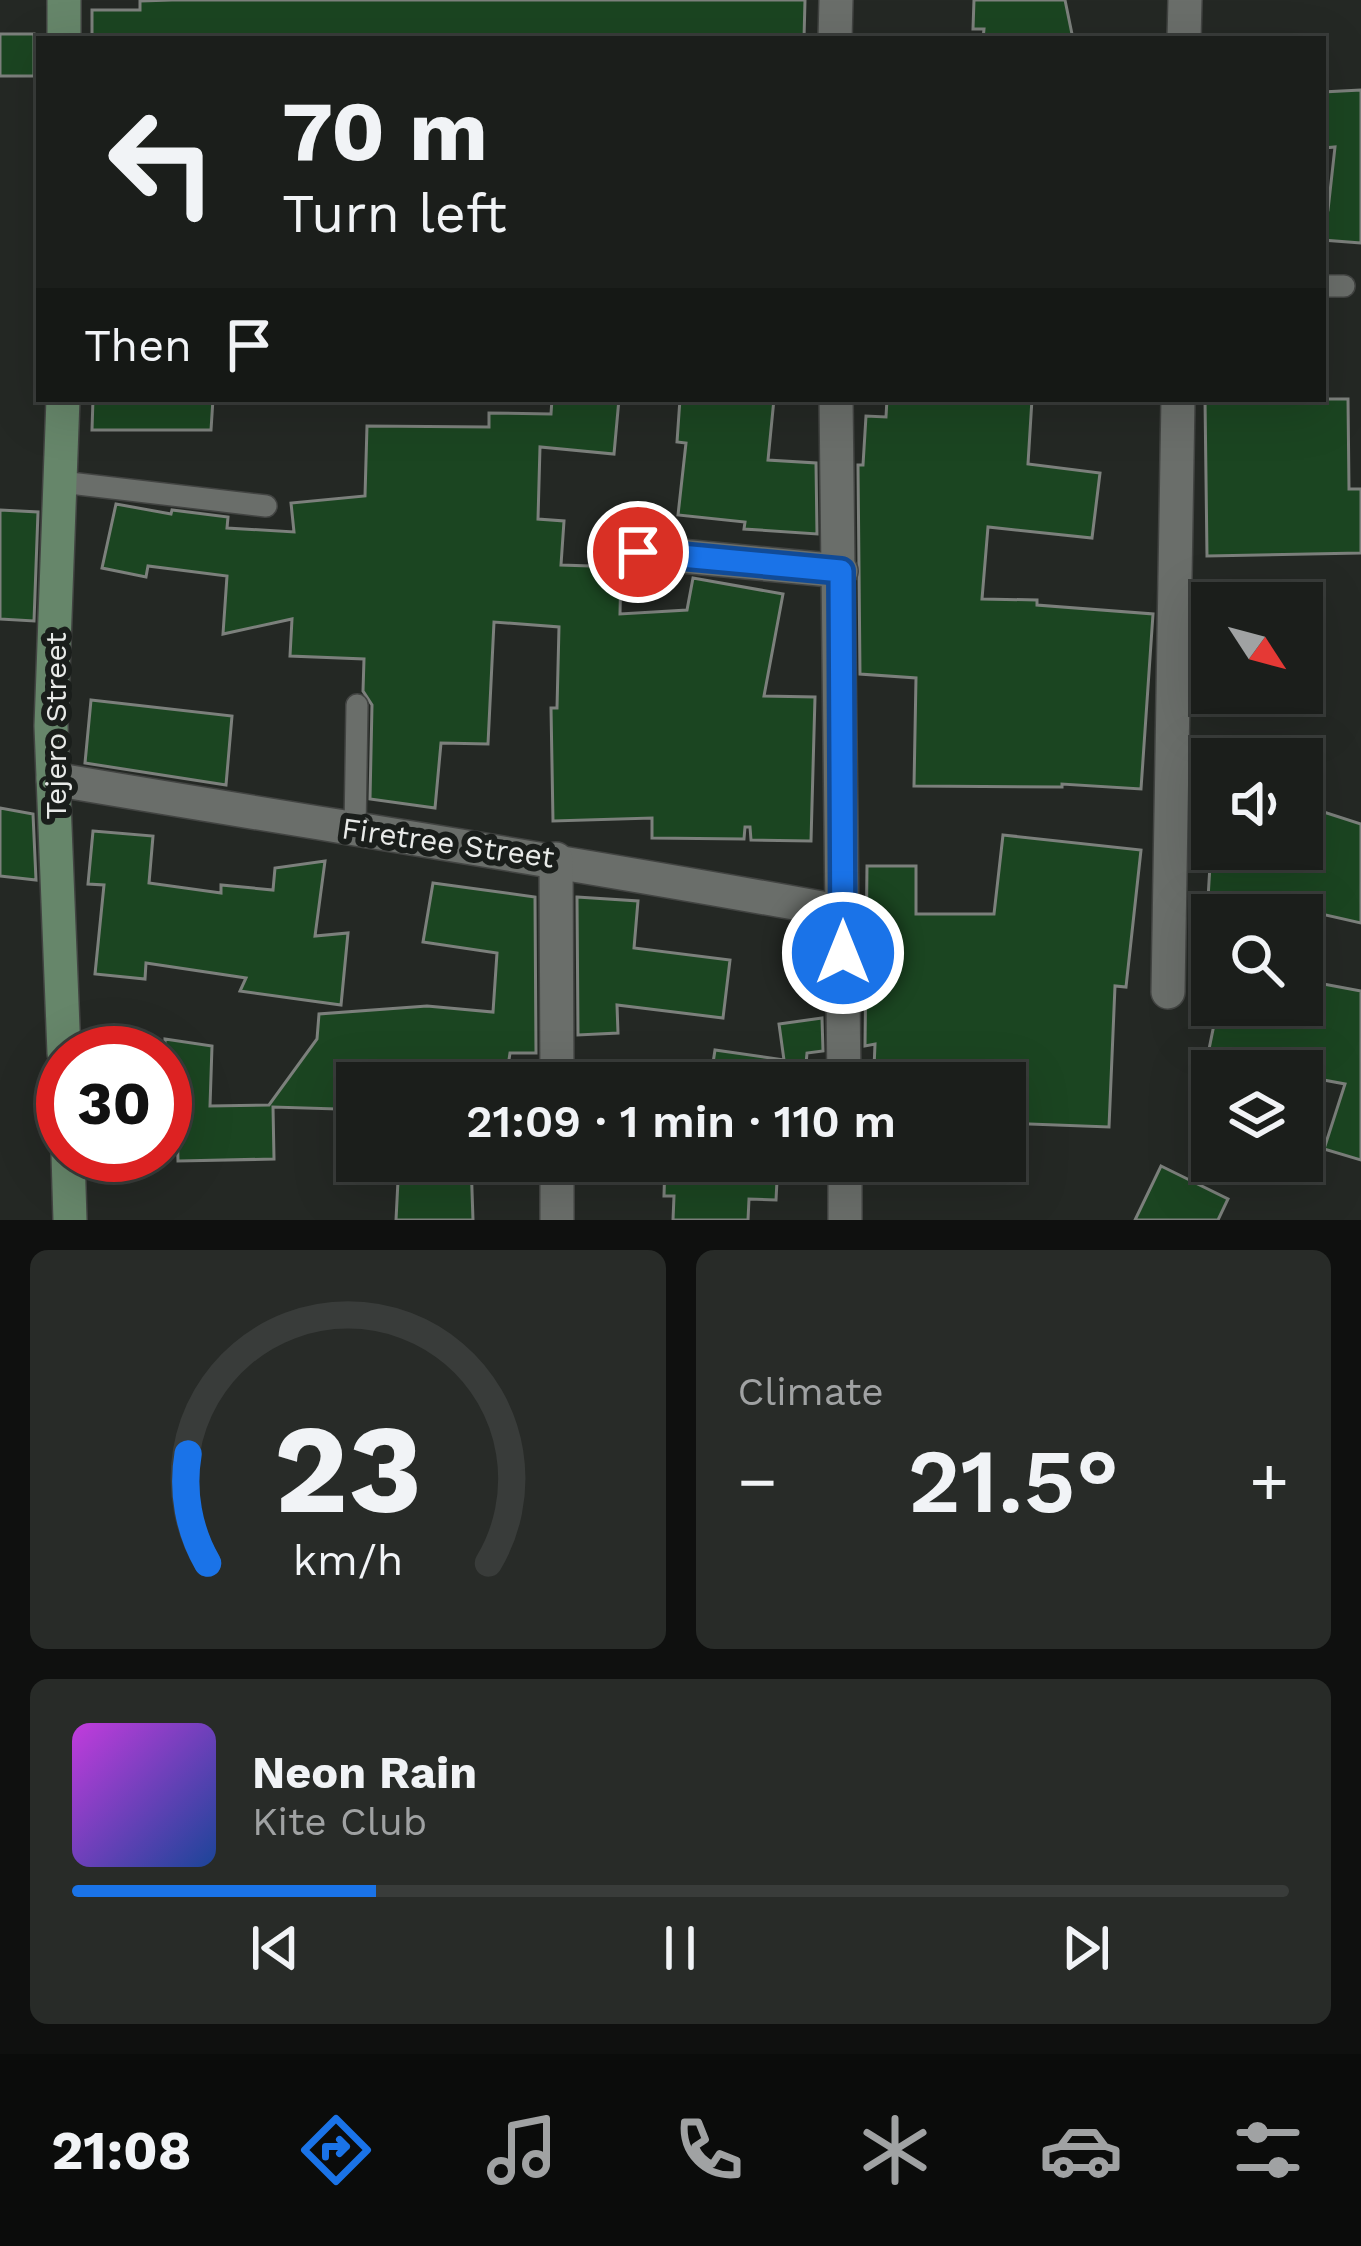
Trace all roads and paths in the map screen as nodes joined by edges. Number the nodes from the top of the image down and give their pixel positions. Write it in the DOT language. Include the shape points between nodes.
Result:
graph roads {
  1 [pos="64,0"];
  2 [pos="836,0"];
  3 [pos="1185,0"];
  4 [pos="64,36"];
  5 [pos="835,36"];
  6 [pos="1184,36"];
  7 [pos="63,402"];
  8 [pos="836,402"];
  9 [pos="1178,402"];
  10 [pos="62,482"];
  11 [pos="266,506"];
  12 [pos="638,552"];
  13 [pos="841,571"];
  14 [pos="357,705"];
  15 [pos="53,779"];
  16 [pos="355,830"];
  17 [pos="556,859"];
  18 [pos="843,912"];
  19 [pos="1168,992"];
  20 [pos="63,1026"];
  21 [pos="556,1062"];
  22 [pos="844,1062"];
  23 [pos="69,1182"];
  24 [pos="557,1182"];
  25 [pos="845,1182"];
  26 [pos="70,1220"];
  27 [pos="557,1220"];
  28 [pos="845,1220"];
  1 -- 4 [label="main road"];
  2 -- 5 [label="street"];
  3 -- 6 [label="street"];
  7 -- 10 [label="main road, Tejero Street"];
  8 -- 13 [label="street"];
  9 -- 19 [label="street"];
  10 -- 11 [label="lane"];
  10 -- 15 [label="main road, Tejero Street"];
  12 -- 13 [label="street"];
  13 -- 18 [label="street"];
  14 -- 16 [label="lane"];
  15 -- 16 [label="street, Firetree Street"];
  15 -- 20 [label="main road, Tejero Street"];
  16 -- 17 [label="street, Firetree Street"];
  17 -- 18 [label="street, Firetree Street"];
  17 -- 21 [label="street"];
  18 -- 22 [label="street"];
  23 -- 26 [label="main road"];
  24 -- 27 [label="street"];
  25 -- 28 [label="street"];
}
